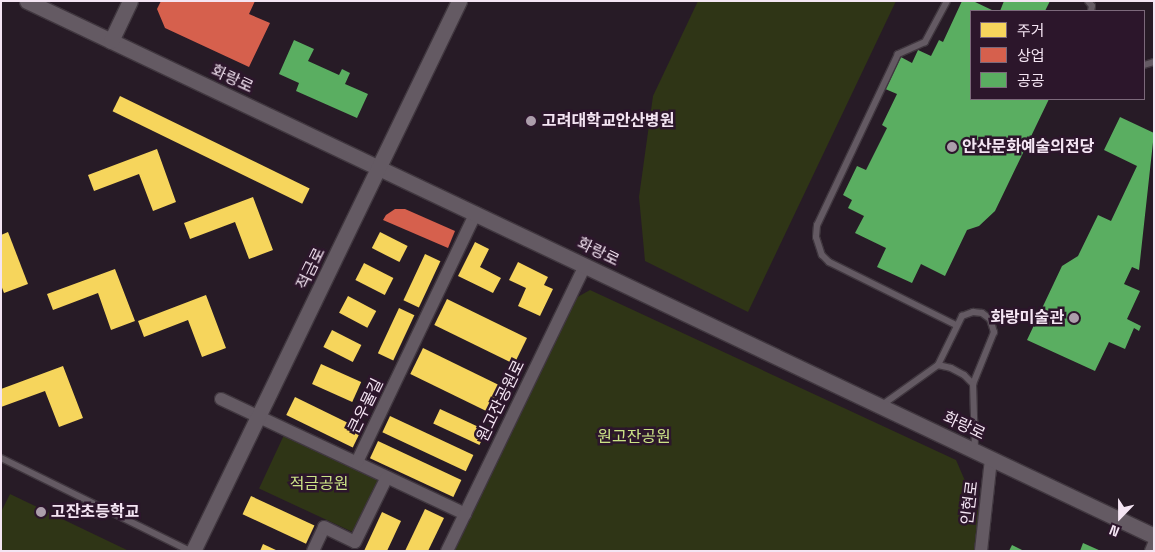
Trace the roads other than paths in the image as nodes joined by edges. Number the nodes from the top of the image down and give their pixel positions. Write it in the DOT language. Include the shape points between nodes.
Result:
graph roads {
  1 [pos="27,1"];
  2 [pos="130,1"];
  3 [pos="459,1"];
  4 [pos="947,1"];
  5 [pos="111,41"];
  6 [pos="379,168"];
  7 [pos="476,213"];
  8 [pos="585,266"];
  9 [pos="956,325"];
  10 [pos="938,365"];
  11 [pos="973,384"];
  12 [pos="221,399"];
  13 [pos="880,406"];
  14 [pos="258,417"];
  15 [pos="975,450"];
  16 [pos="1,458"];
  17 [pos="991,459"];
  18 [pos="357,462"];
  19 [pos="387,477"];
  20 [pos="465,514"];
  21 [pos="1154,536"];
  22 [pos="1154,544"];
  23 [pos="191,551"];
  24 [pos="313,551"];
  25 [pos="447,551"];
  26 [pos="981,551"];
  27 [pos="1151,551"];
  1 -- 5 [label="street, 화랑로"];
  2 -- 5 [label="street"];
  3 -- 6 [label="street, 적금로"];
  4 -- 9 [label="lane" via="925,42 898,54 816,225 816,237 822,254 829,262"];
  5 -- 6 [label="street, 화랑로"];
  6 -- 7 [label="street, 화랑로"];
  6 -- 14 [label="street, 적금로"];
  7 -- 8 [label="street, 화랑로"];
  7 -- 18 [label="street, 큰우물길"];
  8 -- 13 [label="street, 화랑로"];
  8 -- 20 [label="street, 원고잔공원로"];
  9 -- 10 [label="lane"];
  9 -- 11 [label="lane" via="965,314 977,312 990,319 994,328"];
  10 -- 11 [label="lane" via="964,375"];
  10 -- 13 [label="lane"];
  11 -- 15 [label="lane"];
  12 -- 14 [label="street"];
  13 -- 15 [label="street, 화랑로"];
  14 -- 18 [label="street"];
  14 -- 23 [label="street, 적금로"];
  15 -- 17 [label="street, 화랑로"];
  16 -- 23 [label="lane"];
  17 -- 21 [label="street, 화랑로"];
  17 -- 26 [label="street, 인현로"];
  18 -- 19 [label="street"];
  19 -- 20 [label="street"];
  19 -- 24 [label="street" via="355,542 324,527"];
  20 -- 25 [label="street, 원고잔공원로"];
  22 -- 27 [label="street"];
}
